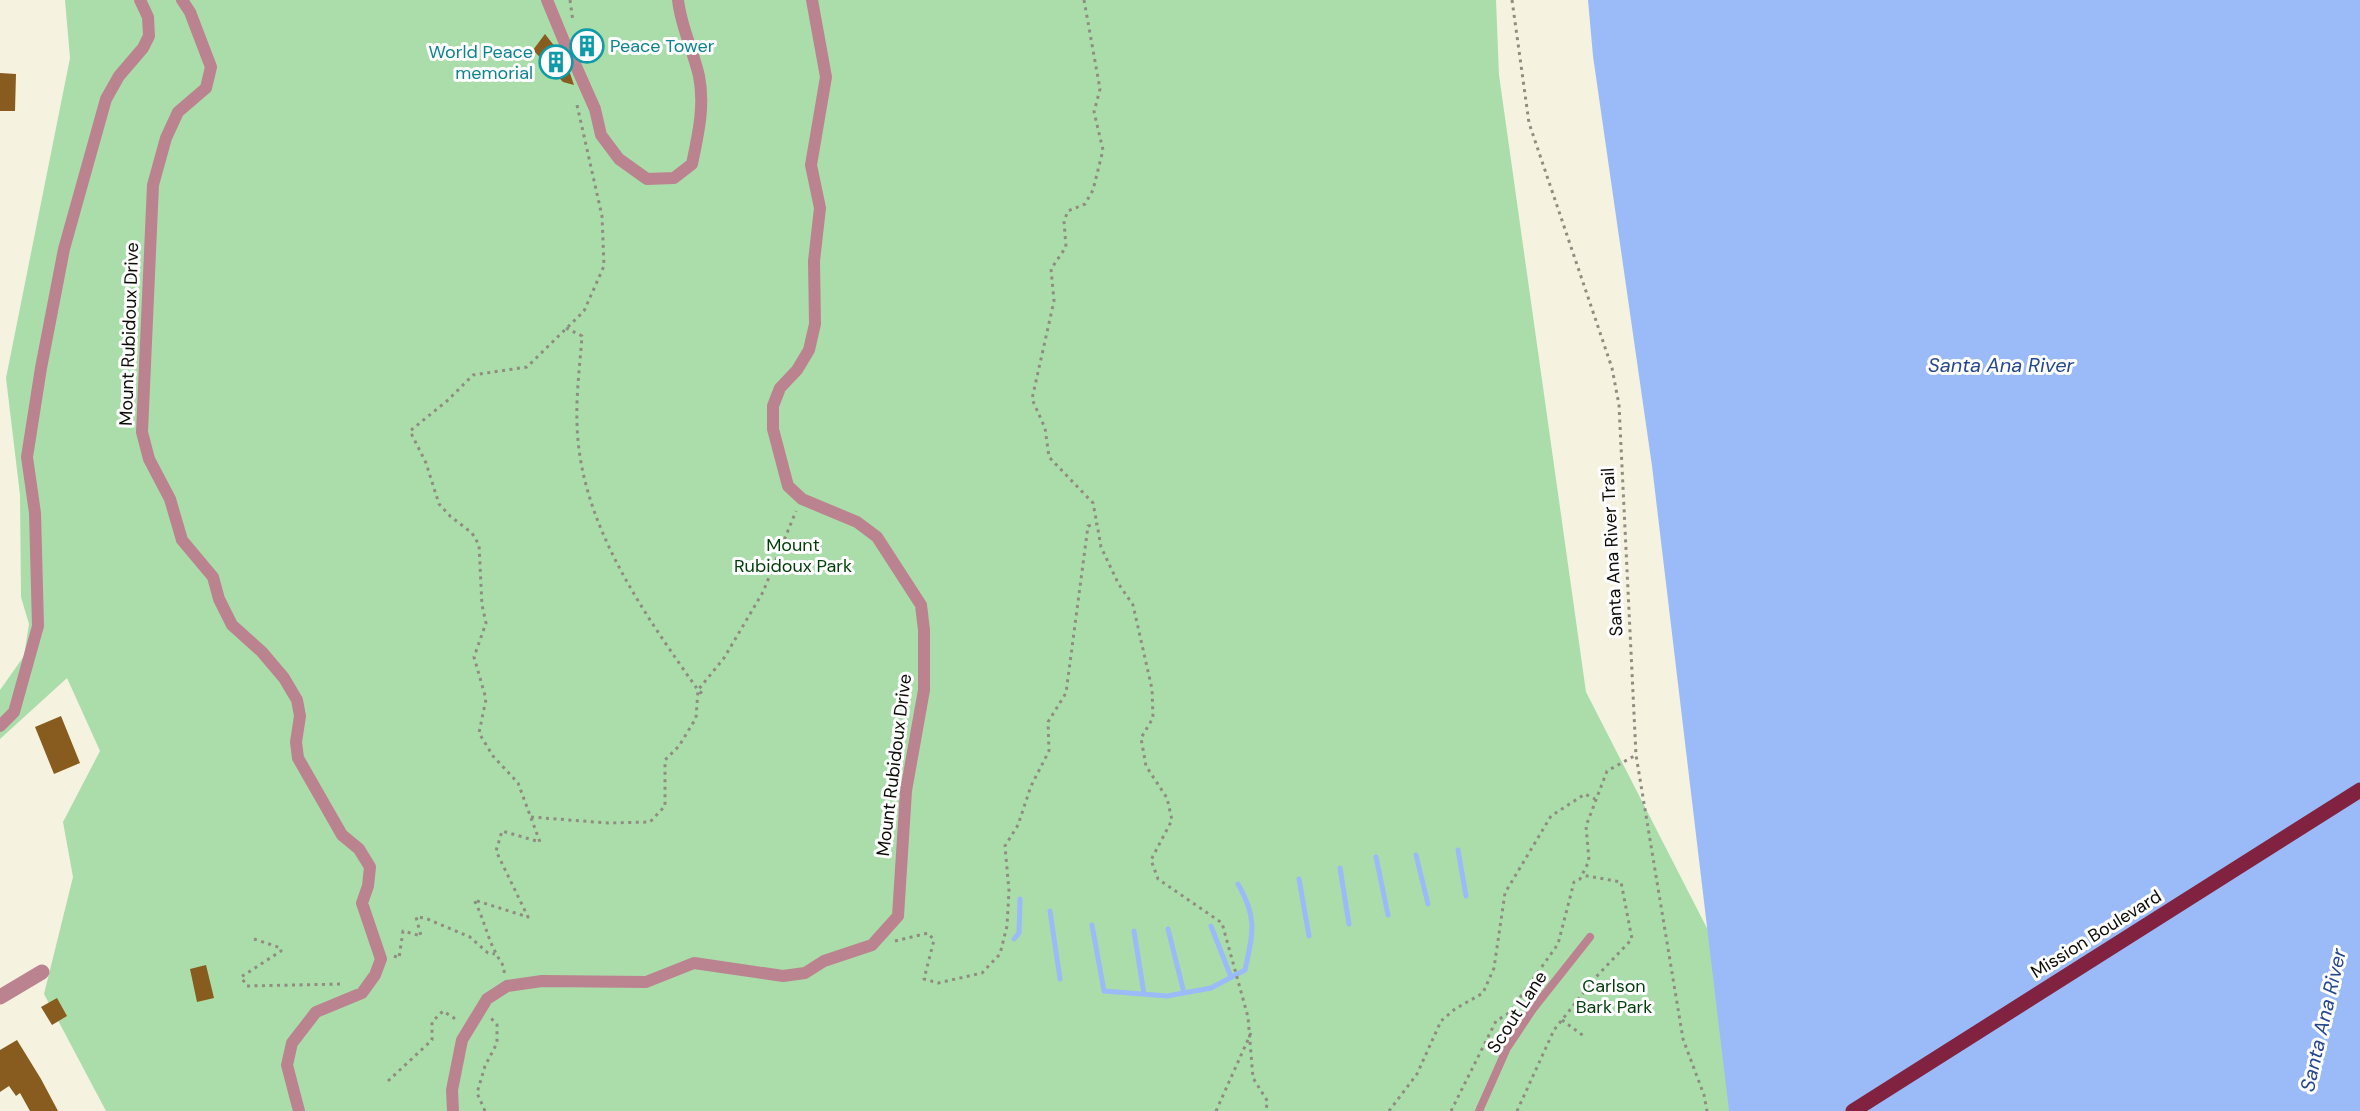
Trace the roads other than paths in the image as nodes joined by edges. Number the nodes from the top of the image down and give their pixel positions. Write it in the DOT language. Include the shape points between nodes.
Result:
graph roads {
  1 [pos="140,0"];
  2 [pos="182,0"];
  3 [pos="547,0"];
  4 [pos="678,0"];
  5 [pos="812,0"];
  6 [pos="0,726"];
  7 [pos="2360,790"];
  8 [pos="1590,937"];
  9 [pos="42,972"];
  10 [pos="0,997"];
  11 [pos="299,1111"];
  12 [pos="453,1111"];
  13 [pos="1479,1111"];
  14 [pos="1853,1111"];
  1 -- 6 [label="street" via="148,17 149,36 110,89 64,249 27,457 35,513 38,626 14,712"];
  2 -- 11 [label="street, Mount Rubidoux Drive" via="211,67 206,88 178,112 153,185 142,432 182,540 213,577 232,625 262,651 297,700 298,758 342,835 370,867 363,903 381,959 362,993 316,1012 292,1043 287,1065"];
  3 -- 4 [label="street" via="565,53 596,109 601,135 619,159 647,179 674,178 692,164 702,103"];
  5 -- 12 [label="street, Mount Rubidoux Drive" via="826,77 811,165 820,208 814,261 815,324 809,350 780,388 773,406 773,429 788,486 801,499 857,522 877,537 921,605 924,690 906,791 898,916 872,945 824,961 805,973 783,976 694,963 646,982 542,981 503,989 487,999 462,1040"];
  7 -- 14 [label="main road, Mission Boulevard"];
  8 -- 13 [label="lane, Scout Lane" via="1508,1047"];
  9 -- 10 [label="street"];
}
